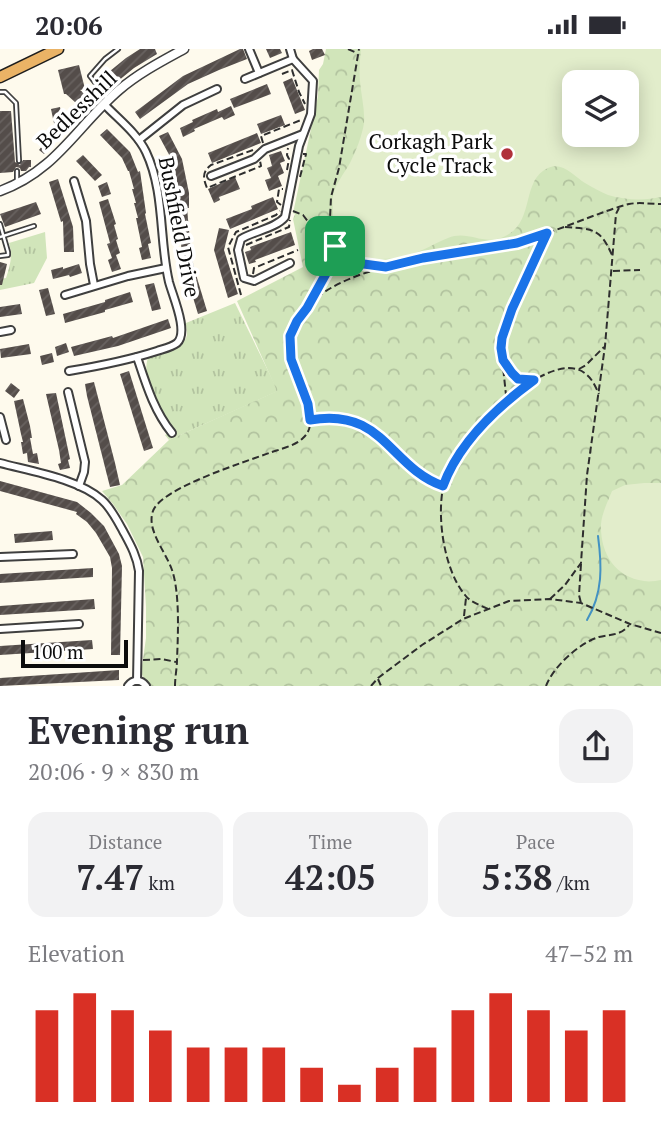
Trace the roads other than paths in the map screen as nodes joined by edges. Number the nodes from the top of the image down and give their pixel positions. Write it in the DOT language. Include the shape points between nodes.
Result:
graph roads {
  1 [pos="58,49"];
  2 [pos="66,49"];
  3 [pos="118,49"];
  4 [pos="184,49"];
  5 [pos="249,49"];
  6 [pos="289,49"];
  7 [pos="293,59"];
  8 [pos="259,73"];
  9 [pos="0,79"];
  10 [pos="245,79"];
  11 [pos="217,89"];
  12 [pos="0,92"];
  13 [pos="106,102"];
  14 [pos="303,134"];
  15 [pos="139,140"];
  16 [pos="19,161"];
  17 [pos="17,171"];
  18 [pos="211,176"];
  19 [pos="74,181"];
  20 [pos="18,185"];
  21 [pos="0,191"];
  22 [pos="0,224"];
  23 [pos="34,226"];
  24 [pos="2,236"];
  25 [pos="0,255"];
  26 [pos="290,263"];
  27 [pos="166,268"];
  28 [pos="94,285"];
  29 [pos="65,295"];
  30 [pos="11,330"];
  31 [pos="0,332"];
  32 [pos="137,357"];
  33 [pos="69,371"];
  34 [pos="68,392"];
  35 [pos="0,417"];
  36 [pos="173,433"];
  37 [pos="6,440"];
  38 [pos="0,463"];
  39 [pos="82,487"];
  40 [pos="73,554"];
  41 [pos="0,557"];
  42 [pos="79,624"];
  43 [pos="0,629"];
  44 [pos="137,681"];
  45 [pos="128,686"];
  46 [pos="146,686"];
  1 -- 9 [label="highway"];
  2 -- 9 [label="lane"];
  3 -- 13 [label="lane" via="90,76"];
  4 -- 13 [label="street, Bedlesshill"];
  5 -- 8 [label="street"];
  6 -- 7 [label="street"];
  7 -- 8 [label="street"];
  7 -- 14 [label="street" via="313,81 311,114"];
  8 -- 10 [label="street"];
  11 -- 15 [label="street" via="183,105"];
  12 -- 16 [label="lane" via="16,103"];
  13 -- 15 [label="street, Bushfield Drive"];
  13 -- 20 [label="street, Bedlesshill" via="54,157"];
  14 -- 18 [label="street"];
  14 -- 26 [label="street" via="285,217 241,239 238,250 244,278 250,281"];
  15 -- 27 [label="street, Bushfield Drive" via="152,167"];
  17 -- 20 [label="lane"];
  19 -- 28 [label="street" via="86,221"];
  20 -- 21 [label="street, Bedlesshill"];
  22 -- 24 [label="lane"];
  23 -- 24 [label="lane"];
  24 -- 25 [label="lane" via="8,255"];
  27 -- 28 [label="street"];
  27 -- 32 [label="street, Bushfield Drive" via="182,324 181,338 177,344"];
  28 -- 29 [label="street"];
  30 -- 31 [label="street"];
  32 -- 33 [label="street, Bushfield Drive"];
  32 -- 36 [label="street" via="150,398"];
  34 -- 39 [label="street" via="85,462"];
  35 -- 37 [label="street"];
  38 -- 39 [label="street"];
  39 -- 44 [label="street" via="108,507 138,562"];
  40 -- 41 [label="street"];
  42 -- 43 [label="street"];
  44 -- 45 [label="street"];
  44 -- 46 [label="street"];
}
